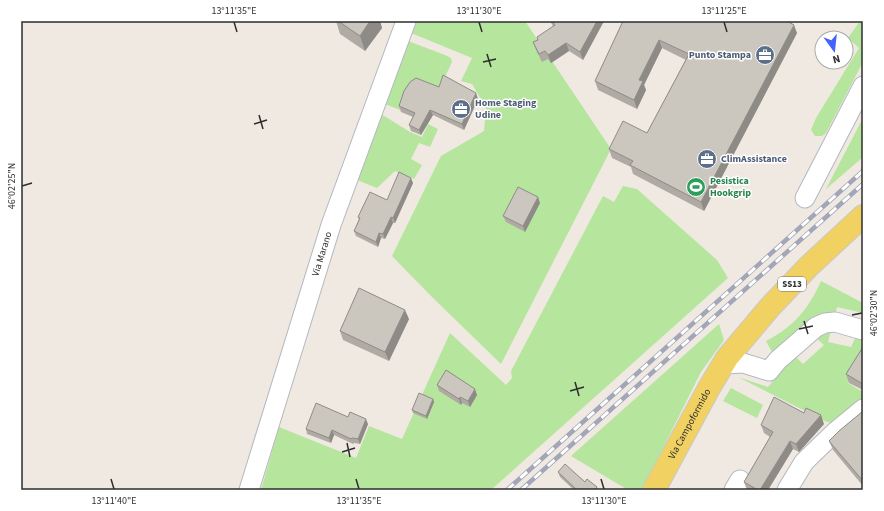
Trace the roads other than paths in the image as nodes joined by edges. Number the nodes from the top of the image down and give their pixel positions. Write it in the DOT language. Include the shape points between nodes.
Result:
graph roads {
  1 [pos="406,21"];
  2 [pos="863,86"];
  3 [pos="805,198"];
  4 [pos="861,219"];
  5 [pos="863,330"];
  6 [pos="725,361"];
  7 [pos="863,409"];
  8 [pos="249,490"];
  9 [pos="654,490"];
  10 [pos="787,490"];
  1 -- 8 [label="street, Via Marano" via="331,225"];
  2 -- 3 [label="street"];
  4 -- 6 [label="main road, SS13 / SS13" via="809,266 770,307"];
  5 -- 6 [label="street" via="835,322 825,323 816,327 768,371 743,363"];
  6 -- 9 [label="main road, Via Campoformido / SS13"];
  7 -- 10 [label="street" via="804,462"];
}
